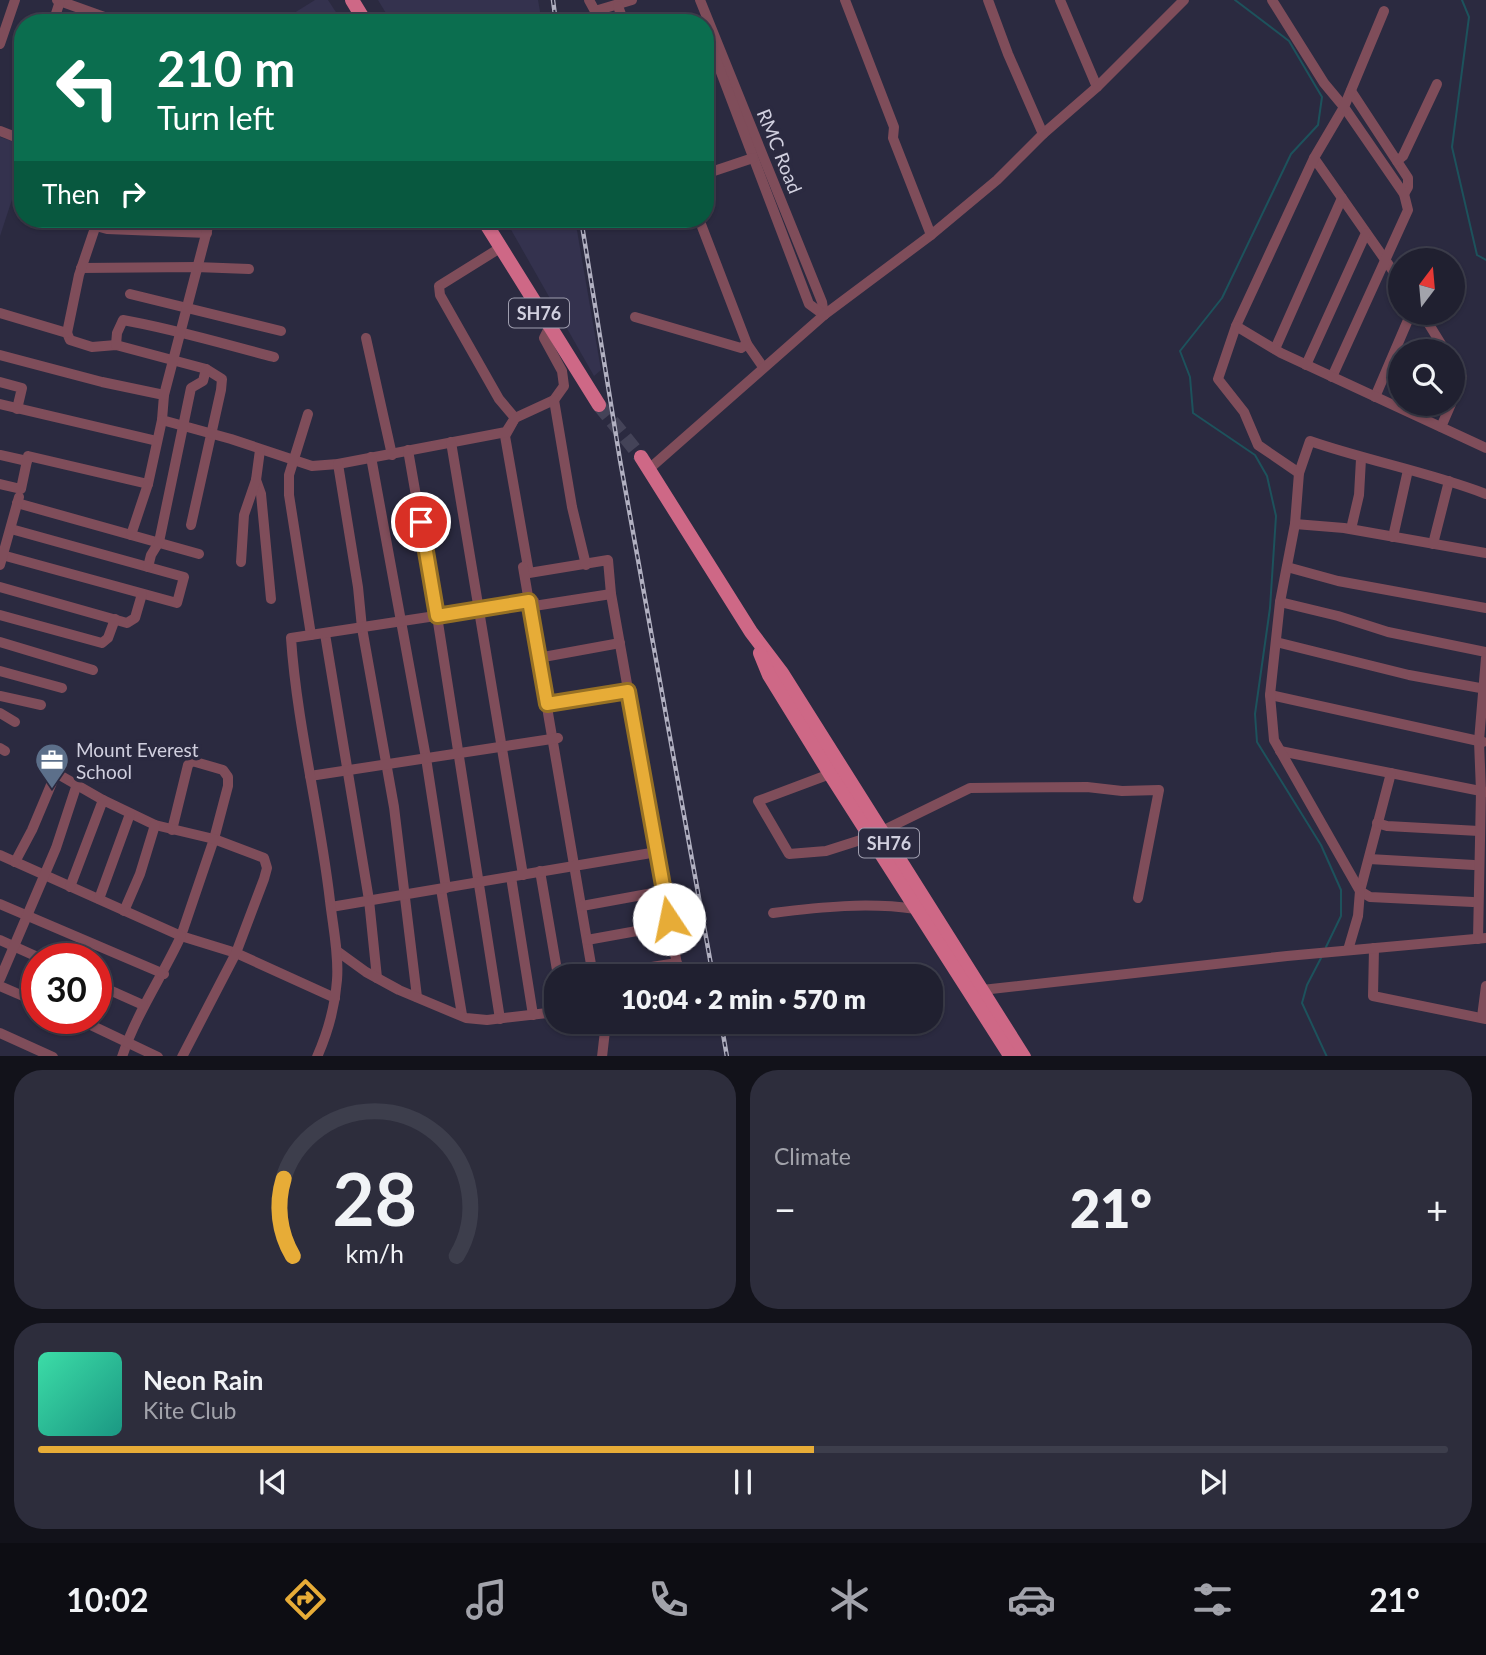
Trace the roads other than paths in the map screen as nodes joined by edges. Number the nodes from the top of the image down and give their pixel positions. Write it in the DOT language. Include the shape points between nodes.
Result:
graph roads {
  1 [pos="15,0"];
  2 [pos="59,0"];
  3 [pos="589,0"];
  4 [pos="632,0"];
  5 [pos="845,0"];
  6 [pos="988,0"];
  7 [pos="1060,0"];
  8 [pos="1184,0"];
  9 [pos="1272,0"];
  10 [pos="618,6"];
  11 [pos="1384,11"];
  12 [pos="88,14"];
  13 [pos="621,14"];
  14 [pos="714,33"];
  15 [pos="0,44"];
  16 [pos="714,56"];
  17 [pos="1437,84"];
  18 [pos="1097,87"];
  19 [pos="1351,91"];
  20 [pos="1344,107"];
  21 [pos="1043,134"];
  22 [pos="753,158"];
  23 [pos="1314,158"];
  24 [pos="1397,161"];
  25 [pos="714,171"];
  26 [pos="1404,194"];
  27 [pos="1342,198"];
  28 [pos="95,228"];
  29 [pos="106,228"];
  30 [pos="208,228"];
  31 [pos="488,228"];
  32 [pos="702,228"];
  33 [pos="207,233"];
  34 [pos="1366,233"];
  35 [pos="931,235"];
  36 [pos="500,248"];
  37 [pos="1384,260"];
  38 [pos="1388,265"];
  39 [pos="196,267"];
  40 [pos="81,268"];
  41 [pos="249,269"];
  42 [pos="130,294"];
  43 [pos="186,308"];
  44 [pos="0,313"];
  45 [pos="824,315"];
  46 [pos="635,317"];
  47 [pos="1236,326"];
  48 [pos="1405,326"];
  49 [pos="549,328"];
  50 [pos="180,330"];
  51 [pos="281,331"];
  52 [pos="67,333"];
  53 [pos="366,338"];
  54 [pos="747,344"];
  55 [pos="116,345"];
  56 [pos="1275,349"];
  57 [pos="0,355"];
  58 [pos="274,357"];
  59 [pos="173,360"];
  60 [pos="1306,365"];
  61 [pos="763,367"];
  62 [pos="206,369"];
  63 [pos="1332,377"];
  64 [pos="0,382"];
  65 [pos="164,395"];
  66 [pos="1375,397"];
  67 [pos="554,400"];
  68 [pos="1388,401"];
  69 [pos="0,404"];
  70 [pos="599,405"];
  71 [pos="17,409"];
  72 [pos="308,414"];
  73 [pos="1424,416"];
  74 [pos="1446,416"];
  75 [pos="514,418"];
  76 [pos="162,420"];
  77 [pos="184,426"];
  78 [pos="1441,427"];
  79 [pos="499,433"];
  80 [pos="211,434"];
  81 [pos="157,441"];
  82 [pos="451,442"];
  83 [pos="1486,448"];
  84 [pos="260,450"];
  85 [pos="408,450"];
  86 [pos="0,455"];
  87 [pos="392,455"];
  88 [pos="371,457"];
  89 [pos="1361,459"];
  90 [pos="27,461"];
  91 [pos="293,461"];
  92 [pos="645,463"];
  93 [pos="338,464"];
  94 [pos="1408,470"];
  95 [pos="1299,473"];
  96 [pos="256,480"];
  97 [pos="1449,481"];
  98 [pos="0,484"];
  99 [pos="148,484"];
  100 [pos="21,489"];
  101 [pos="1486,494"];
  102 [pos="17,503"];
  103 [pos="1295,524"];
  104 [pos="191,525"];
  105 [pos="1351,529"];
  106 [pos="7,531"];
  107 [pos="131,535"];
  108 [pos="1393,537"];
  109 [pos="159,542"];
  110 [pos="1433,544"];
  111 [pos="1486,553"];
  112 [pos="199,554"];
  113 [pos="1,560"];
  114 [pos="242,562"];
  115 [pos="586,565"];
  116 [pos="148,567"];
  117 [pos="1287,567"];
  118 [pos="527,573"];
  119 [pos="0,587"];
  120 [pos="142,594"];
  121 [pos="611,594"];
  122 [pos="271,599"];
  123 [pos="1280,602"];
  124 [pos="532,603"];
  125 [pos="1486,608"];
  126 [pos="480,609"];
  127 [pos="0,615"];
  128 [pos="437,616"];
  129 [pos="115,619"];
  130 [pos="400,622"];
  131 [pos="362,628"];
  132 [pos="751,632"];
  133 [pos="325,634"];
  134 [pos="311,635"];
  135 [pos="0,642"];
  136 [pos="1276,642"];
  137 [pos="620,643"];
  138 [pos="1486,652"];
  139 [pos="541,657"];
  140 [pos="1486,658"];
  141 [pos="93,670"];
  142 [pos="0,671"];
  143 [pos="62,688"];
  144 [pos="1485,688"];
  145 [pos="628,691"];
  146 [pos="1270,695"];
  147 [pos="0,696"];
  148 [pos="550,704"];
  149 [pos="41,705"];
  150 [pos="0,713"];
  151 [pos="15,722"];
  152 [pos="556,739"];
  153 [pos="1483,742"];
  154 [pos="502,747"];
  155 [pos="1280,751"];
  156 [pos="459,753"];
  157 [pos="426,758"];
  158 [pos="386,764"];
  159 [pos="348,770"];
  160 [pos="1391,773"];
  161 [pos="830,774"];
  162 [pos="310,776"];
  163 [pos="77,784"];
  164 [pos="1483,791"];
  165 [pos="103,800"];
  166 [pos="130,814"];
  167 [pos="1377,823"];
  168 [pos="155,825"];
  169 [pos="873,829"];
  170 [pos="172,830"];
  171 [pos="1479,831"];
  172 [pos="214,839"];
  173 [pos="657,852"];
  174 [pos="0,855"];
  175 [pos="1369,859"];
  176 [pos="15,862"];
  177 [pos="578,867"];
  178 [pos="1479,870"];
  179 [pos="540,874"];
  180 [pos="523,875"];
  181 [pos="44,876"];
  182 [pos="511,879"];
  183 [pos="479,885"];
  184 [pos="70,887"];
  185 [pos="443,890"];
  186 [pos="664,891"];
  187 [pos="1360,891"];
  188 [pos="406,896"];
  189 [pos="1138,898"];
  190 [pos="99,900"];
  191 [pos="370,901"];
  192 [pos="1473,902"];
  193 [pos="0,904"];
  194 [pos="584,906"];
  195 [pos="331,909"];
  196 [pos="916,909"];
  197 [pos="124,911"];
  198 [pos="773,913"];
  199 [pos="27,916"];
  200 [pos="670,925"];
  201 [pos="181,936"];
  202 [pos="1482,938"];
  203 [pos="590,939"];
  204 [pos="0,940"];
  205 [pos="14,946"];
  206 [pos="1374,948"];
  207 [pos="21,949"];
  208 [pos="337,950"];
  209 [pos="1348,950"];
  210 [pos="236,953"];
  211 [pos="677,963"];
  212 [pos="556,964"];
  213 [pos="595,964"];
  214 [pos="671,964"];
  215 [pos="164,974"];
  216 [pos="377,978"];
  217 [pos="0,979"];
  218 [pos="0,986"];
  219 [pos="1486,986"];
  220 [pos="112,991"];
  221 [pos="977,993"];
  222 [pos="21,995"];
  223 [pos="335,998"];
  224 [pos="417,998"];
  225 [pos="143,1006"];
  226 [pos="544,1014"];
  227 [pos="533,1015"];
  228 [pos="462,1016"];
  229 [pos="1484,1018"];
  230 [pos="500,1019"];
  231 [pos="0,1032"];
  232 [pos="112,1034"];
  233 [pos="605,1034"];
  234 [pos="127,1040"];
  235 [pos="53,1056"];
  236 [pos="122,1056"];
  237 [pos="158,1056"];
  238 [pos="182,1056"];
  239 [pos="317,1056"];
  240 [pos="602,1056"];
  241 [pos="1011,1056"];
  242 [pos="1024,1056"];
  1 -- 15 [label="street"];
  2 -- 12 [label="street"];
  3 -- 10 [label="street" via="595,11"];
  4 -- 10 [label="street"];
  5 -- 35 [label="street"];
  6 -- 21 [label="street"];
  7 -- 18 [label="street"];
  8 -- 18 [label="street"];
  9 -- 20 [label="street"];
  10 -- 13 [label="street"];
  11 -- 19 [label="street"];
  14 -- 45 [label="street, RMC Road"];
  16 -- 22 [label="street, RMC Road"];
  17 -- 24 [label="street"];
  18 -- 21 [label="street"];
  19 -- 20 [label="street"];
  19 -- 24 [label="street"];
  20 -- 23 [label="street"];
  20 -- 26 [label="street"];
  21 -- 35 [label="street"];
  22 -- 25 [label="street"];
  22 -- 45 [label="street, RMC Road" via="809,304"];
  23 -- 27 [label="street"];
  23 -- 47 [label="street"];
  24 -- 26 [label="street" via="1408,178"];
  26 -- 37 [label="street" via="1408,210"];
  27 -- 34 [label="street"];
  27 -- 56 [label="street"];
  28 -- 40 [label="street"];
  29 -- 33 [label="street"];
  30 -- 33 [label="street"];
  31 -- 36 [label="main road, SH76"];
  32 -- 54 [label="street"];
  33 -- 39 [label="street"];
  34 -- 37 [label="street"];
  34 -- 60 [label="street"];
  35 -- 45 [label="street"];
  36 -- 49 [label="main road, SH76"];
  36 -- 75 [label="street" via="439,286 481,368"];
  37 -- 38 [label="street"];
  37 -- 63 [label="street"];
  39 -- 40 [label="street"];
  39 -- 41 [label="street"];
  39 -- 43 [label="street"];
  40 -- 52 [label="street"];
  42 -- 43 [label="street"];
  43 -- 50 [label="street"];
  43 -- 51 [label="street"];
  44 -- 52 [label="street"];
  45 -- 61 [label="street"];
  46 -- 54 [label="street" via="741,348"];
  47 -- 56 [label="street"];
  47 -- 95 [label="street" via="1218,379 1244,412 1258,445"];
  48 -- 66 [label="street"];
  49 -- 67 [label="street" via="544,338 562,371 564,386"];
  49 -- 70 [label="main road, SH76"];
  50 -- 55 [label="street" via="123,320"];
  50 -- 58 [label="street"];
  50 -- 59 [label="street"];
  52 -- 55 [label="street" via="70,340 92,347"];
  53 -- 87 [label="street"];
  54 -- 61 [label="street"];
  55 -- 59 [label="street"];
  56 -- 60 [label="street"];
  57 -- 65 [label="street"];
  59 -- 62 [label="street"];
  59 -- 65 [label="street"];
  60 -- 63 [label="street"];
  61 -- 92 [label="street" via="718,411"];
  62 -- 77 [label="street" via="202,381 191,388"];
  62 -- 80 [label="street" via="222,379"];
  63 -- 66 [label="street"];
  64 -- 71 [label="street" via="22,388"];
  65 -- 76 [label="street"];
  66 -- 68 [label="street"];
  67 -- 75 [label="street"];
  67 -- 115 [label="street"];
  69 -- 71 [label="street"];
  71 -- 81 [label="street"];
  72 -- 91 [label="street"];
  73 -- 78 [label="street"];
  74 -- 78 [label="street"];
  75 -- 79 [label="street" via="506,432"];
  75 -- 118 [label="street" via="505,436"];
  76 -- 77 [label="street"];
  76 -- 81 [label="street"];
  77 -- 80 [label="street"];
  77 -- 109 [label="street"];
  78 -- 83 [label="street"];
  79 -- 82 [label="street"];
  79 -- 118 [label="street"];
  80 -- 84 [label="street"];
  80 -- 104 [label="street"];
  81 -- 99 [label="street"];
  82 -- 85 [label="street"];
  82 -- 126 [label="street"];
  84 -- 91 [label="street"];
  84 -- 96 [label="street"];
  85 -- 87 [label="street"];
  85 -- 128 [label="street"];
  86 -- 90 [label="street"];
  87 -- 88 [label="street"];
  88 -- 93 [label="street"];
  88 -- 130 [label="street"];
  89 -- 94 [label="street"];
  89 -- 95 [label="street" via="1310,442"];
  89 -- 105 [label="street"];
  90 -- 99 [label="street" via="28,456"];
  90 -- 100 [label="street"];
  91 -- 93 [label="street" via="312,466"];
  91 -- 134 [label="street" via="289,495"];
  92 -- 132 [label="main road, SH76"];
  93 -- 131 [label="street"];
  94 -- 97 [label="street"];
  94 -- 108 [label="street"];
  95 -- 103 [label="street"];
  96 -- 114 [label="street" via="244,515"];
  96 -- 122 [label="street"];
  97 -- 101 [label="street"];
  97 -- 110 [label="street"];
  98 -- 100 [label="street"];
  99 -- 107 [label="street"];
  100 -- 102 [label="street"];
  102 -- 106 [label="street"];
  102 -- 107 [label="street"];
  103 -- 105 [label="street"];
  103 -- 117 [label="street"];
  105 -- 108 [label="street"];
  106 -- 113 [label="street"];
  106 -- 116 [label="street"];
  107 -- 109 [label="street"];
  108 -- 110 [label="street"];
  109 -- 112 [label="street"];
  109 -- 116 [label="street"];
  110 -- 111 [label="street"];
  113 -- 120 [label="street"];
  115 -- 118 [label="street"];
  115 -- 121 [label="street" via="608,561"];
  116 -- 120 [label="street" via="184,577 177,603"];
  117 -- 123 [label="street"];
  117 -- 125 [label="street"];
  118 -- 124 [label="street"];
  119 -- 129 [label="street"];
  120 -- 129 [label="street" via="133,621"];
  121 -- 124 [label="street"];
  121 -- 137 [label="street"];
  123 -- 136 [label="street"];
  123 -- 138 [label="street" via="1388,632"];
  124 -- 126 [label="street"];
  124 -- 139 [label="street"];
  126 -- 128 [label="street"];
  126 -- 154 [label="street"];
  127 -- 129 [label="street" via="102,643"];
  128 -- 130 [label="street"];
  128 -- 156 [label="street"];
  130 -- 131 [label="street"];
  130 -- 157 [label="street"];
  131 -- 133 [label="street"];
  131 -- 158 [label="street"];
  132 -- 161 [label="main road" via="769,675"];
  132 -- 169 [label="main road, SH76" via="782,673"];
  133 -- 134 [label="street"];
  133 -- 159 [label="street"];
  134 -- 162 [label="street" via="291,638"];
  135 -- 141 [label="street"];
  136 -- 144 [label="street" via="1409,675"];
  136 -- 146 [label="street"];
  137 -- 139 [label="street"];
  137 -- 145 [label="street"];
  139 -- 148 [label="street"];
  140 -- 144 [label="street"];
  142 -- 143 [label="street"];
  144 -- 153 [label="street"];
  145 -- 148 [label="street"];
  145 -- 173 [label="street"];
  146 -- 153 [label="street"];
  146 -- 155 [label="street" via="1274,740"];
  147 -- 149 [label="street"];
  148 -- 152 [label="street"];
  150 -- 151 [label="street"];
  152 -- 154 [label="street"];
  152 -- 177 [label="street"];
  153 -- 164 [label="street"];
  154 -- 156 [label="street"];
  154 -- 180 [label="street"];
  155 -- 160 [label="street"];
  155 -- 187 [label="street"];
  156 -- 157 [label="street"];
  156 -- 183 [label="street"];
  157 -- 158 [label="street"];
  157 -- 185 [label="street"];
  158 -- 159 [label="street"];
  158 -- 188 [label="street"];
  159 -- 162 [label="street"];
  159 -- 191 [label="street"];
  160 -- 164 [label="street"];
  160 -- 167 [label="street"];
  161 -- 169 [label="main road"];
  161 -- 169 [label="street" via="758,801 789,855 826,851"];
  162 -- 195 [label="street"];
  163 -- 165 [label="street"];
  163 -- 176 [label="street" via="56,773"];
  163 -- 181 [label="street"];
  164 -- 171 [label="street"];
  165 -- 166 [label="street"];
  165 -- 184 [label="street"];
  166 -- 168 [label="street"];
  166 -- 190 [label="street"];
  167 -- 171 [label="street"];
  167 -- 175 [label="street"];
  168 -- 170 [label="street"];
  168 -- 197 [label="street"];
  169 -- 189 [label="street" via="970,788 1159,790"];
  169 -- 196 [label="main road"];
  169 -- 221 [label="main road, SH76"];
  170 -- 172 [label="street"];
  170 -- 172 [label="street" via="192,761 223,770 228,777"];
  171 -- 178 [label="street"];
  172 -- 201 [label="street"];
  172 -- 210 [label="street" via="264,858 267,868"];
  173 -- 177 [label="street"];
  173 -- 186 [label="street"];
  174 -- 176 [label="street"];
  175 -- 178 [label="street"];
  175 -- 187 [label="street"];
  176 -- 181 [label="street"];
  177 -- 179 [label="street"];
  177 -- 194 [label="street"];
  178 -- 202 [label="street"];
  179 -- 180 [label="street"];
  179 -- 182 [label="street"];
  179 -- 212 [label="street"];
  180 -- 182 [label="street"];
  181 -- 184 [label="street"];
  181 -- 199 [label="street"];
  182 -- 183 [label="street"];
  182 -- 227 [label="street"];
  183 -- 185 [label="street"];
  183 -- 230 [label="street"];
  184 -- 190 [label="street"];
  185 -- 188 [label="street"];
  185 -- 228 [label="street"];
  186 -- 194 [label="street"];
  186 -- 200 [label="street"];
  187 -- 192 [label="street" via="1370,897"];
  187 -- 209 [label="street"];
  188 -- 191 [label="street"];
  188 -- 224 [label="street"];
  190 -- 197 [label="street"];
  191 -- 195 [label="street"];
  191 -- 216 [label="street"];
  193 -- 199 [label="street"];
  194 -- 203 [label="street"];
  195 -- 208 [label="street"];
  196 -- 198 [label="street" via="853,904"];
  196 -- 221 [label="main road"];
  197 -- 201 [label="street"];
  199 -- 205 [label="street"];
  199 -- 215 [label="street"];
  200 -- 203 [label="street"];
  200 -- 211 [label="street"];
  201 -- 210 [label="street"];
  201 -- 215 [label="street"];
  202 -- 206 [label="street"];
  203 -- 213 [label="street"];
  204 -- 205 [label="street"];
  205 -- 207 [label="street"];
  205 -- 217 [label="street"];
  206 -- 209 [label="street"];
  206 -- 229 [label="street" via="1373,996"];
  208 -- 216 [label="street"];
  208 -- 223 [label="street"];
  209 -- 221 [label="street"];
  210 -- 223 [label="street"];
  210 -- 238 [label="street"];
  211 -- 214 [label="street"];
  215 -- 225 [label="street"];
  216 -- 224 [label="street"];
  218 -- 222 [label="street"];
  219 -- 229 [label="street"];
  220 -- 225 [label="street"];
  221 -- 241 [label="main road"];
  221 -- 242 [label="main road, SH76"];
  223 -- 239 [label="street"];
  224 -- 228 [label="street"];
  225 -- 234 [label="street"];
  226 -- 227 [label="street"];
  227 -- 230 [label="street"];
  228 -- 230 [label="street"];
  231 -- 235 [label="street"];
  232 -- 234 [label="street"];
  233 -- 240 [label="street"];
  234 -- 236 [label="street"];
  234 -- 237 [label="street"];
}
